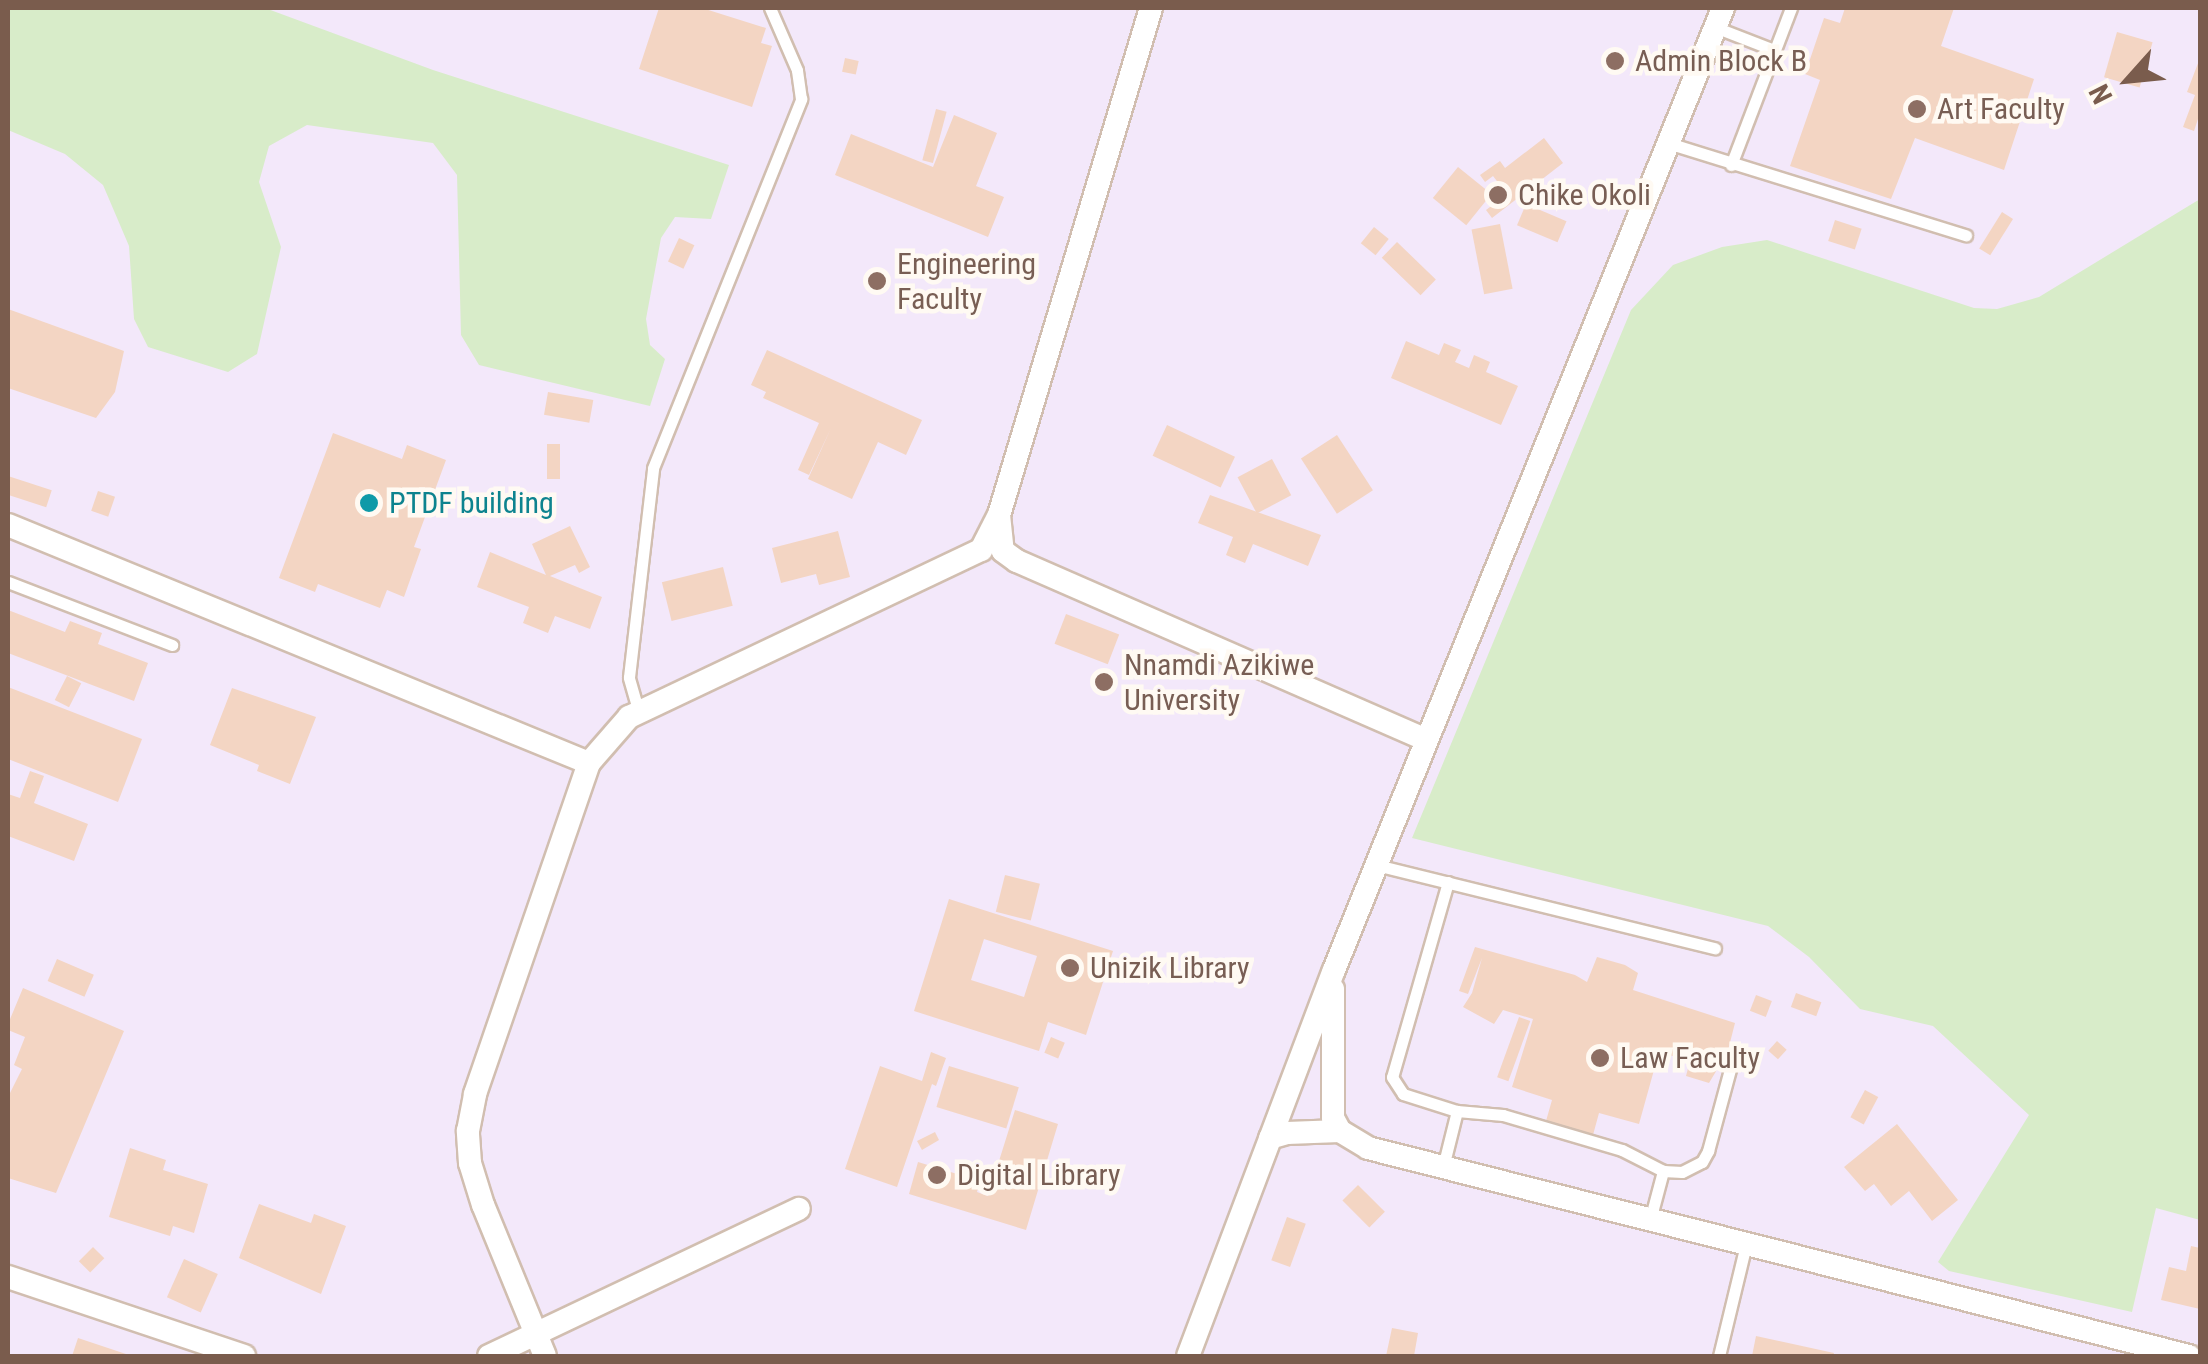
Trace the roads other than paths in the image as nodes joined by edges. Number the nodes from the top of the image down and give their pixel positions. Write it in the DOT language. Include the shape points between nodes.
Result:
graph roads {
  1 [pos="770,8"];
  2 [pos="1151,8"];
  3 [pos="1791,8"];
  4 [pos="1719,17"];
  5 [pos="1774,50"];
  6 [pos="1668,143"];
  7 [pos="1731,164"];
  8 [pos="1966,235"];
  9 [pos="8,525"];
  10 [pos="992,550"];
  11 [pos="8,582"];
  12 [pos="172,645"];
  13 [pos="639,713"];
  14 [pos="1426,740"];
  15 [pos="589,763"];
  16 [pos="1376,865"];
  17 [pos="1448,882"];
  18 [pos="1715,948"];
  19 [pos="1334,970"];
  20 [pos="1732,1066"];
  21 [pos="1458,1111"];
  22 [pos="1340,1131"];
  23 [pos="1270,1138"];
  24 [pos="1442,1167"];
  25 [pos="1663,1170"];
  26 [pos="799,1209"];
  27 [pos="1650,1220"];
  28 [pos="1746,1244"];
  29 [pos="8,1277"];
  30 [pos="535,1334"];
  31 [pos="244,1356"];
  32 [pos="489,1356"];
  33 [pos="545,1356"];
  34 [pos="1188,1356"];
  35 [pos="1719,1356"];
  36 [pos="2190,1356"];
  1 -- 13 [label="lane" via="797,70 800,99 653,468 628,677"];
  2 -- 10 [label="street"];
  3 -- 5 [label="lane"];
  4 -- 5 [label="lane"];
  4 -- 6 [label="street"];
  5 -- 7 [label="lane"];
  6 -- 7 [label="lane"];
  6 -- 14 [label="street"];
  7 -- 8 [label="lane"];
  9 -- 15 [label="street"];
  10 -- 13 [label="street"];
  10 -- 14 [label="street"];
  11 -- 12 [label="lane"];
  13 -- 15 [label="street"];
  14 -- 16 [label="street"];
  15 -- 30 [label="street" via="468,1131 483,1205"];
  16 -- 17 [label="lane"];
  16 -- 19 [label="street"];
  17 -- 18 [label="lane"];
  17 -- 21 [label="lane" via="1392,1077 1403,1094"];
  19 -- 22 [label="street" via="1333,1118"];
  19 -- 23 [label="street"];
  20 -- 25 [label="lane" via="1702,1162 1682,1172"];
  21 -- 24 [label="lane"];
  21 -- 25 [label="lane" via="1503,1115 1622,1150"];
  22 -- 23 [label="street"];
  22 -- 24 [label="street" via="1368,1148"];
  23 -- 34 [label="street"];
  24 -- 27 [label="street"];
  25 -- 27 [label="lane"];
  26 -- 30 [label="street"];
  27 -- 28 [label="street"];
  28 -- 35 [label="lane"];
  28 -- 36 [label="street"];
  29 -- 31 [label="street"];
  30 -- 32 [label="street"];
  30 -- 33 [label="street"];
}
